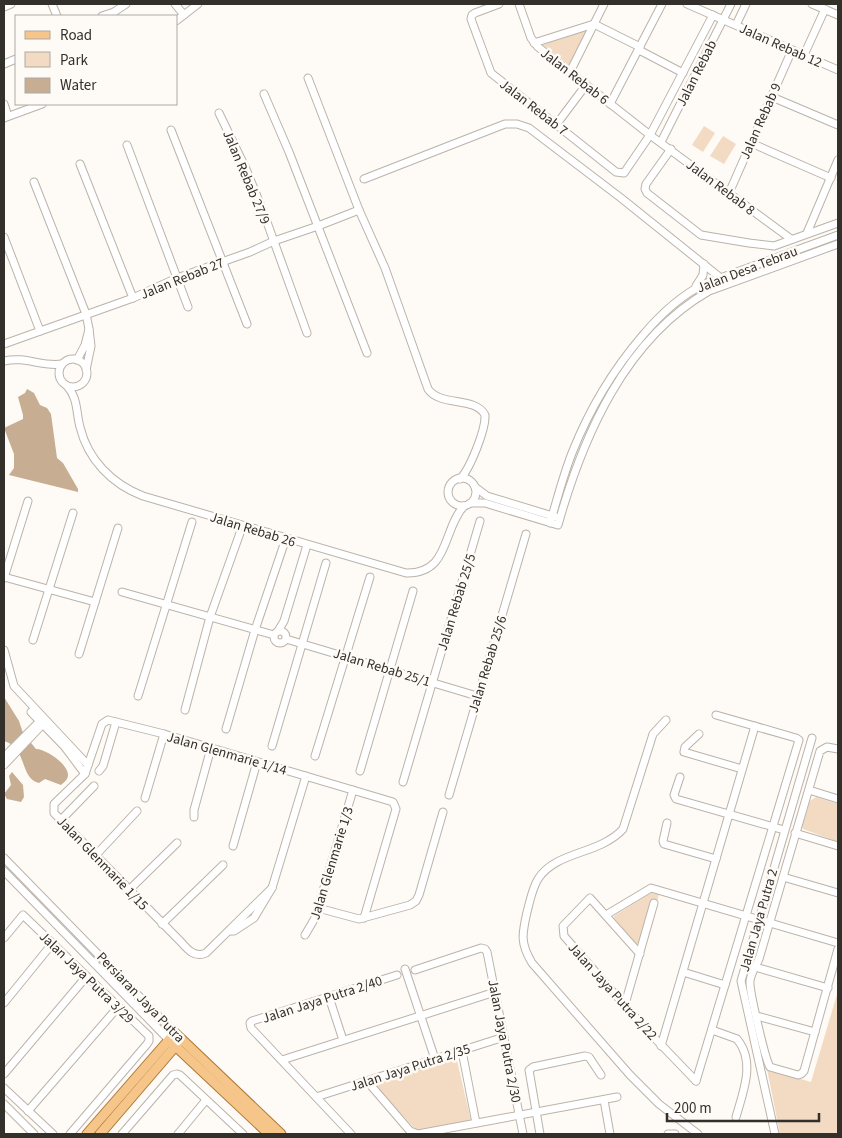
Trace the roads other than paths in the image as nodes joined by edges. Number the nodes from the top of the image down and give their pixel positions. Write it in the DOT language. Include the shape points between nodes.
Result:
graph roads {
  1 [pos="11,4"];
  2 [pos="126,4"];
  3 [pos="174,4"];
  4 [pos="198,4"];
  5 [pos="500,4"];
  6 [pos="519,4"];
  7 [pos="604,4"];
  8 [pos="662,4"];
  9 [pos="687,4"];
  10 [pos="731,4"];
  11 [pos="746,4"];
  12 [pos="812,4"];
  13 [pos="4,7"];
  14 [pos="823,7"];
  15 [pos="105,15"];
  16 [pos="184,15"];
  17 [pos="713,15"];
  18 [pos="838,15"];
  19 [pos="178,20"];
  20 [pos="723,20"];
  21 [pos="594,24"];
  22 [pos="736,25"];
  23 [pos="534,43"];
  24 [pos="640,49"];
  25 [pos="792,50"];
  26 [pos="804,55"];
  27 [pos="838,70"];
  28 [pos="570,72"];
  29 [pos="683,73"];
  30 [pos="308,78"];
  31 [pos="586,85"];
  32 [pos="264,94"];
  33 [pos="772,97"];
  34 [pos="4,104"];
  35 [pos="610,104"];
  36 [pos="39,105"];
  37 [pos="219,113"];
  38 [pos="6,117"];
  39 [pos="556,125"];
  40 [pos="838,125"];
  41 [pos="171,130"];
  42 [pos="650,135"];
  43 [pos="660,142"];
  44 [pos="751,144"];
  45 [pos="127,145"];
  46 [pos="671,150"];
  47 [pos="838,160"];
  48 [pos="80,164"];
  49 [pos="830,178"];
  50 [pos="364,179"];
  51 [pos="34,182"];
  52 [pos="729,193"];
  53 [pos="359,210"];
  54 [pos="838,223"];
  55 [pos="318,226"];
  56 [pos="807,233"];
  57 [pos="838,235"];
  58 [pos="4,237"];
  59 [pos="792,239"];
  60 [pos="274,241"];
  61 [pos="838,244"];
  62 [pos="223,261"];
  63 [pos="704,264"];
  64 [pos="177,278"];
  65 [pos="722,281"];
  66 [pos="695,288"];
  67 [pos="133,298"];
  68 [pos="188,307"];
  69 [pos="86,314"];
  70 [pos="247,324"];
  71 [pos="90,328"];
  72 [pos="40,331"];
  73 [pos="307,334"];
  74 [pos="4,344"];
  75 [pos="367,353"];
  76 [pos="77,360"];
  77 [pos="4,361"];
  78 [pos="41,364"];
  79 [pos="62,364"];
  80 [pos="86,370"];
  81 [pos="59,376"];
  82 [pos="80,385"];
  83 [pos="67,386"];
  84 [pos="77,409"];
  85 [pos="474,456"];
  86 [pos="460,479"];
  87 [pos="473,485"];
  88 [pos="558,497"];
  89 [pos="28,501"];
  90 [pos="453,502"];
  91 [pos="467,504"];
  92 [pos="538,512"];
  93 [pos="72,513"];
  94 [pos="555,521"];
  95 [pos="192,522"];
  96 [pos="480,522"];
  97 [pos="452,526"];
  98 [pos="118,528"];
  99 [pos="240,533"];
  100 [pos="526,534"];
  101 [pos="307,545"];
  102 [pos="283,547"];
  103 [pos="326,563"];
  104 [pos="370,576"];
  105 [pos="4,577"];
  106 [pos="50,590"];
  107 [pos="414,591"];
  108 [pos="122,592"];
  109 [pos="95,602"];
  110 [pos="166,604"];
  111 [pos="210,617"];
  112 [pos="255,630"];
  113 [pos="280,634"];
  114 [pos="34,640"];
  115 [pos="302,643"];
  116 [pos="4,650"];
  117 [pos="79,654"];
  118 [pos="346,656"];
  119 [pos="5,661"];
  120 [pos="4,670"];
  121 [pos="390,670"];
  122 [pos="432,683"];
  123 [pos="138,696"];
  124 [pos="478,696"];
  125 [pos="184,710"];
  126 [pos="716,715"];
  127 [pos="666,720"];
  128 [pos="43,721"];
  129 [pos="116,722"];
  130 [pos="755,726"];
  131 [pos="226,730"];
  132 [pos="164,734"];
  133 [pos="699,734"];
  134 [pos="812,738"];
  135 [pos="66,745"];
  136 [pos="272,746"];
  137 [pos="211,748"];
  138 [pos="838,749"];
  139 [pos="13,752"];
  140 [pos="78,753"];
  141 [pos="92,753"];
  142 [pos="315,756"];
  143 [pos="4,757"];
  144 [pos="257,762"];
  145 [pos="4,765"];
  146 [pos="88,765"];
  147 [pos="742,770"];
  148 [pos="99,771"];
  149 [pos="360,771"];
  150 [pos="85,774"];
  151 [pos="306,776"];
  152 [pos="680,777"];
  153 [pos="403,782"];
  154 [pos="94,786"];
  155 [pos="354,790"];
  156 [pos="809,790"];
  157 [pos="449,795"];
  158 [pos="145,798"];
  159 [pos="838,799"];
  160 [pos="137,811"];
  161 [pos="442,812"];
  162 [pos="729,814"];
  163 [pos="194,817"];
  164 [pos="60,821"];
  165 [pos="667,824"];
  166 [pos="773,827"];
  167 [pos="784,830"];
  168 [pos="795,833"];
  169 [pos="177,843"];
  170 [pos="233,846"];
  171 [pos="838,846"];
  172 [pos="95,856"];
  173 [pos="4,858"];
  174 [pos="716,859"];
  175 [pos="223,865"];
  176 [pos="4,871"];
  177 [pos="783,877"];
  178 [pos="129,890"];
  179 [pos="838,893"];
  180 [pos="654,903"];
  181 [pos="703,903"];
  182 [pos="318,908"];
  183 [pos="606,916"];
  184 [pos="746,916"];
  185 [pos="364,918"];
  186 [pos="758,920"];
  187 [pos="769,923"];
  188 [pos="162,924"];
  189 [pos="305,935"];
  190 [pos="4,938"];
  191 [pos="838,943"];
  192 [pos="52,944"];
  193 [pos="838,949"];
  194 [pos="640,954"];
  195 [pos="755,967"];
  196 [pos="405,969"];
  197 [pos="415,970"];
  198 [pos="683,972"];
  199 [pos="396,975"];
  200 [pos="86,977"];
  201 [pos="726,985"];
  202 [pos="828,988"];
  203 [pos="495,992"];
  204 [pos="329,997"];
  205 [pos="4,1003"];
  206 [pos="625,1004"];
  207 [pos="118,1007"];
  208 [pos="421,1016"];
  209 [pos="757,1016"];
  210 [pos="712,1030"];
  211 [pos="815,1032"];
  212 [pos="504,1037"];
  213 [pos="344,1039"];
  214 [pos="175,1040"];
  215 [pos="661,1046"];
  216 [pos="462,1051"];
  217 [pos="282,1060"];
  218 [pos="435,1060"];
  219 [pos="4,1074"];
  220 [pos="601,1075"];
  221 [pos="367,1081"];
  222 [pos="4,1088"];
  223 [pos="316,1097"];
  224 [pos="617,1098"];
  225 [pos="206,1100"];
  226 [pos="604,1100"];
  227 [pos="4,1104"];
  228 [pos="28,1111"];
  229 [pos="536,1112"];
  230 [pos="519,1115"];
  231 [pos="736,1116"];
  232 [pos="476,1123"];
  233 [pos="239,1133"];
  234 [pos="34,1134"];
  235 [pos="53,1134"];
  236 [pos="70,1134"];
  237 [pos="87,1134"];
  238 [pos="100,1134"];
  239 [pos="122,1134"];
  240 [pos="178,1134"];
  241 [pos="269,1134"];
  242 [pos="281,1134"];
  243 [pos="351,1134"];
  244 [pos="523,1134"];
  245 [pos="540,1134"];
  246 [pos="610,1134"];
  247 [pos="668,1134"];
  248 [pos="675,1134"];
  249 [pos="698,1134"];
  250 [pos="774,1134"];
  1 -- 13 [label="street"];
  2 -- 15 [label="street"];
  3 -- 16 [label="street"];
  4 -- 16 [label="street"];
  5 -- 39 [label="street, Jalan Rebab 7" via="475,12 471,19 491,74"];
  6 -- 23 [label="street, Jalan Rebab 6"];
  7 -- 21 [label="street"];
  8 -- 24 [label="street"];
  9 -- 17 [label="street, Jalan Rebab 12"];
  10 -- 20 [label="street, Jalan Rebab"];
  11 -- 22 [label="street"];
  12 -- 14 [label="street"];
  14 -- 18 [label="street"];
  14 -- 26 [label="street"];
  16 -- 19 [label="street"];
  17 -- 20 [label="street, Jalan Rebab 12"];
  17 -- 29 [label="street"];
  20 -- 22 [label="street, Jalan Rebab 12"];
  20 -- 43 [label="street, Jalan Rebab"];
  21 -- 23 [label="street"];
  21 -- 24 [label="street"];
  21 -- 28 [label="street"];
  22 -- 25 [label="street, Jalan Rebab 12"];
  23 -- 28 [label="street, Jalan Rebab 6"];
  24 -- 29 [label="street"];
  24 -- 35 [label="street"];
  25 -- 26 [label="street, Jalan Rebab 12"];
  25 -- 33 [label="street, Jalan Rebab 9"];
  26 -- 27 [label="street, Jalan Rebab 12"];
  28 -- 31 [label="street, Jalan Rebab 6"];
  29 -- 42 [label="street"];
  30 -- 53 [label="street"];
  31 -- 35 [label="street, Jalan Rebab 6"];
  31 -- 39 [label="street"];
  32 -- 55 [label="street"];
  33 -- 40 [label="street"];
  33 -- 44 [label="street, Jalan Rebab 9"];
  34 -- 38 [label="street"];
  35 -- 42 [label="street, Jalan Rebab 6"];
  36 -- 38 [label="street"];
  37 -- 60 [label="street, Jalan Rebab 27/9" via="246,169"];
  39 -- 42 [label="street, Jalan Rebab 7" via="616,172 624,173"];
  41 -- 62 [label="street"];
  42 -- 43 [label="street, Jalan Rebab 8"];
  43 -- 46 [label="street, Jalan Rebab 8"];
  44 -- 49 [label="street"];
  44 -- 52 [label="street, Jalan Rebab 9"];
  45 -- 64 [label="street"];
  46 -- 52 [label="street, Jalan Rebab 8"];
  46 -- 59 [label="street" via="645,189 701,235 774,246"];
  47 -- 49 [label="street"];
  48 -- 67 [label="street"];
  49 -- 56 [label="street"];
  50 -- 63 [label="street" via="486,130 510,124 522,125"];
  51 -- 69 [label="street"];
  52 -- 59 [label="street, Jalan Rebab 8"];
  53 -- 55 [label="street, Jalan Rebab 27"];
  53 -- 85 [label="street" via="385,268 428,389 433,395 478,408 484,413 485,422"];
  54 -- 56 [label="street"];
  55 -- 60 [label="street, Jalan Rebab 27"];
  55 -- 75 [label="street"];
  56 -- 59 [label="street"];
  57 -- 65 [label="street, Jalan Desa Tebrau"];
  58 -- 72 [label="street"];
  60 -- 62 [label="street, Jalan Rebab 27"];
  60 -- 73 [label="street, Jalan Rebab 27/9"];
  61 -- 65 [label="street, Jalan Desa Tebrau"];
  62 -- 64 [label="street, Jalan Rebab 27"];
  62 -- 70 [label="street"];
  63 -- 65 [label="street"];
  63 -- 66 [label="street" via="703,275"];
  64 -- 67 [label="street, Jalan Rebab 27"];
  64 -- 68 [label="street"];
  65 -- 66 [label="street, Jalan Desa Tebrau"];
  65 -- 94 [label="street, Jalan Desa Tebrau" via="666,323 623,375 589,434"];
  66 -- 88 [label="street, Jalan Desa Tebrau" via="659,318 616,369 581,431"];
  67 -- 69 [label="street, Jalan Rebab 27"];
  69 -- 71 [label="street"];
  69 -- 72 [label="street, Jalan Rebab 27"];
  71 -- 76 [label="street"];
  71 -- 80 [label="street" via="91,346"];
  72 -- 74 [label="street, Jalan Rebab 27"];
  76 -- 79 [label="street"];
  76 -- 80 [label="street"];
  77 -- 78 [label="street" via="20,359"];
  78 -- 79 [label="street"];
  78 -- 81 [label="street"];
  79 -- 81 [label="street"];
  80 -- 82 [label="street" via="86,379"];
  81 -- 83 [label="street"];
  82 -- 83 [label="street"];
  82 -- 84 [label="street"];
  83 -- 84 [label="street"];
  84 -- 101 [label="street, Jalan Rebab 26" via="83,439 93,458 124,487 143,496"];
  85 -- 86 [label="street"];
  85 -- 87 [label="street"];
  86 -- 87 [label="street" via="466,479"];
  86 -- 90 [label="street" via="449,488"];
  87 -- 91 [label="street" via="476,494"];
  87 -- 92 [label="street" via="486,496"];
  88 -- 92 [label="street" via="548,509"];
  88 -- 94 [label="street, Jalan Desa Tebrau"];
  89 -- 105 [label="street"];
  90 -- 91 [label="street"];
  90 -- 97 [label="street, Jalan Rebab 26"];
  91 -- 94 [label="street" via="485,503"];
  91 -- 97 [label="street, Jalan Rebab 26" via="457,514"];
  92 -- 94 [label="street"];
  93 -- 106 [label="street"];
  95 -- 110 [label="street"];
  96 -- 122 [label="street, Jalan Rebab 25/5"];
  97 -- 101 [label="street, Jalan Rebab 26" via="437,560 412,573"];
  98 -- 109 [label="street"];
  99 -- 111 [label="street"];
  100 -- 124 [label="street, Jalan Rebab 25/6"];
  101 -- 113 [label="street"];
  102 -- 112 [label="street"];
  103 -- 115 [label="street"];
  104 -- 118 [label="street"];
  105 -- 106 [label="street"];
  106 -- 109 [label="street"];
  106 -- 114 [label="street"];
  107 -- 121 [label="street"];
  108 -- 110 [label="street, Jalan Rebab 25/1"];
  109 -- 117 [label="street"];
  110 -- 111 [label="street, Jalan Rebab 25/1"];
  110 -- 123 [label="street"];
  111 -- 112 [label="street, Jalan Rebab 25/1"];
  111 -- 125 [label="street"];
  112 -- 113 [label="street, Jalan Rebab 25/1"];
  112 -- 131 [label="street"];
  113 -- 115 [label="street, Jalan Rebab 25/1"];
  115 -- 118 [label="street, Jalan Rebab 25/1"];
  115 -- 136 [label="street"];
  116 -- 119 [label="street"];
  118 -- 121 [label="street, Jalan Rebab 25/1"];
  118 -- 142 [label="street"];
  119 -- 128 [label="street" via="14,686"];
  120 -- 128 [label="street" via="10,688"];
  121 -- 122 [label="street, Jalan Rebab 25/1"];
  121 -- 149 [label="street"];
  122 -- 124 [label="street, Jalan Rebab 25/1"];
  122 -- 153 [label="street, Jalan Rebab 25/5"];
  124 -- 157 [label="street, Jalan Rebab 25/6"];
  126 -- 130 [label="street"];
  127 -- 249 [label="street" via="653,734 623,828 610,840 564,859 543,873 532,893 522,944 532,963 630,1075 658,1104"];
  128 -- 135 [label="street"];
  128 -- 139 [label="street"];
  129 -- 132 [label="street, Jalan Glenmarie 1/14"];
  129 -- 141 [label="street" via="108,720 102,724"];
  129 -- 148 [label="street"];
  130 -- 147 [label="street"];
  130 -- 166 [label="street" via="796,738 798,744"];
  132 -- 137 [label="street, Jalan Glenmarie 1/14"];
  132 -- 158 [label="street"];
  133 -- 147 [label="street" via="684,752"];
  134 -- 167 [label="street, Jalan Jaya Putra 2"];
  135 -- 140 [label="street"];
  135 -- 150 [label="street"];
  137 -- 144 [label="street, Jalan Glenmarie 1/14"];
  137 -- 163 [label="street"];
  138 -- 156 [label="street" via="827,747 820,751"];
  139 -- 143 [label="street"];
  139 -- 145 [label="street"];
  140 -- 141 [label="street"];
  140 -- 146 [label="street"];
  141 -- 146 [label="street"];
  144 -- 151 [label="street, Jalan Glenmarie 1/14"];
  144 -- 170 [label="street"];
  146 -- 150 [label="street, Jalan Glenmarie 1/15"];
  147 -- 162 [label="street"];
  150 -- 164 [label="street, Jalan Glenmarie 1/15" via="54,804 54,813"];
  151 -- 155 [label="street, Jalan Glenmarie 1/14"];
  151 -- 188 [label="street, Jalan Glenmarie 1/15" via="272,888 254,918 234,931 228,931 206,953 197,955"];
  152 -- 162 [label="street" via="674,795 676,798"];
  154 -- 164 [label="street"];
  155 -- 182 [label="street, Jalan Glenmarie 1/3"];
  155 -- 185 [label="street, Jalan Glenmarie 1/14" via="393,802 396,809"];
  156 -- 159 [label="street"];
  156 -- 168 [label="street"];
  160 -- 172 [label="street"];
  161 -- 185 [label="street" via="419,895 413,903"];
  162 -- 166 [label="street"];
  162 -- 174 [label="street"];
  164 -- 172 [label="street, Jalan Glenmarie 1/15"];
  165 -- 174 [label="street" via="664,844"];
  166 -- 167 [label="street"];
  166 -- 184 [label="street"];
  167 -- 186 [label="street, Jalan Jaya Putra 2"];
  168 -- 171 [label="street"];
  168 -- 177 [label="street"];
  169 -- 178 [label="street"];
  172 -- 178 [label="street, Jalan Glenmarie 1/15"];
  173 -- 214 [label="street, Persiaran Jaya Putra"];
  174 -- 181 [label="street"];
  175 -- 188 [label="street"];
  176 -- 214 [label="street, Persiaran Jaya Putra"];
  177 -- 179 [label="street"];
  177 -- 187 [label="street"];
  178 -- 188 [label="street, Jalan Glenmarie 1/15"];
  180 -- 194 [label="street"];
  181 -- 183 [label="street" via="651,888"];
  181 -- 184 [label="street"];
  181 -- 198 [label="street"];
  182 -- 185 [label="street"];
  182 -- 189 [label="street, Jalan Glenmarie 1/3"];
  183 -- 194 [label="street"];
  183 -- 206 [label="street, Jalan Jaya Putra 2/22" via="590,898 563,926 564,936"];
  184 -- 186 [label="street"];
  184 -- 201 [label="street"];
  186 -- 187 [label="street"];
  186 -- 250 [label="street, Jalan Jaya Putra 2" via="741,981"];
  187 -- 191 [label="street"];
  187 -- 195 [label="street"];
  190 -- 192 [label="street, Jalan Jaya Putra 3/29" via="23,915"];
  192 -- 200 [label="street, Jalan Jaya Putra 3/29"];
  192 -- 205 [label="street"];
  193 -- 202 [label="street"];
  194 -- 206 [label="street"];
  195 -- 202 [label="street"];
  195 -- 209 [label="street" via="750,982"];
  196 -- 208 [label="street"];
  197 -- 203 [label="street, Jalan Jaya Putra 2/30" via="485,949"];
  198 -- 201 [label="street"];
  198 -- 215 [label="street"];
  199 -- 204 [label="street, Jalan Jaya Putra 2/40"];
  200 -- 207 [label="street, Jalan Jaya Putra 3/29"];
  200 -- 219 [label="street"];
  201 -- 210 [label="street"];
  202 -- 211 [label="street"];
  203 -- 208 [label="street"];
  203 -- 212 [label="street, Jalan Jaya Putra 2/30"];
  204 -- 213 [label="street"];
  204 -- 217 [label="street, Jalan Jaya Putra 2/40" via="252,1021 250,1026"];
  206 -- 215 [label="street, Jalan Jaya Putra 2/22"];
  207 -- 228 [label="street"];
  207 -- 236 [label="street, Jalan Jaya Putra 3/29" via="149,1036 149,1041"];
  208 -- 213 [label="street"];
  208 -- 218 [label="street"];
  209 -- 211 [label="street"];
  209 -- 211 [label="street" via="770,1068 802,1074"];
  210 -- 215 [label="street, Jalan Jaya Putra 2/22" via="696,1081"];
  210 -- 231 [label="street" via="737,1039 744,1051 748,1072"];
  212 -- 216 [label="street, Jalan Jaya Putra 2/35"];
  212 -- 230 [label="street, Jalan Jaya Putra 2/30"];
  213 -- 217 [label="street"];
  214 -- 237 [label="main road"];
  214 -- 238 [label="main road"];
  214 -- 241 [label="main road, Persiaran Jaya Putra"];
  214 -- 242 [label="main road, Persiaran Jaya Putra"];
  216 -- 218 [label="street, Jalan Jaya Putra 2/35"];
  216 -- 232 [label="street"];
  217 -- 223 [label="street"];
  218 -- 221 [label="street, Jalan Jaya Putra 2/35"];
  220 -- 229 [label="street" via="585,1056 531,1068 528,1072"];
  221 -- 223 [label="street, Jalan Jaya Putra 2/35"];
  221 -- 232 [label="street" via="414,1133"];
  222 -- 228 [label="street"];
  223 -- 243 [label="street"];
  224 -- 226 [label="street"];
  225 -- 233 [label="street"];
  225 -- 239 [label="street" via="180,1075 173,1075"];
  225 -- 240 [label="street"];
  226 -- 229 [label="street"];
  226 -- 246 [label="street"];
  227 -- 234 [label="street"];
  228 -- 235 [label="street"];
  229 -- 230 [label="street"];
  229 -- 245 [label="street"];
  230 -- 232 [label="street"];
  230 -- 244 [label="street, Jalan Jaya Putra 2/30"];
  247 -- 248 [label="street"];
}
